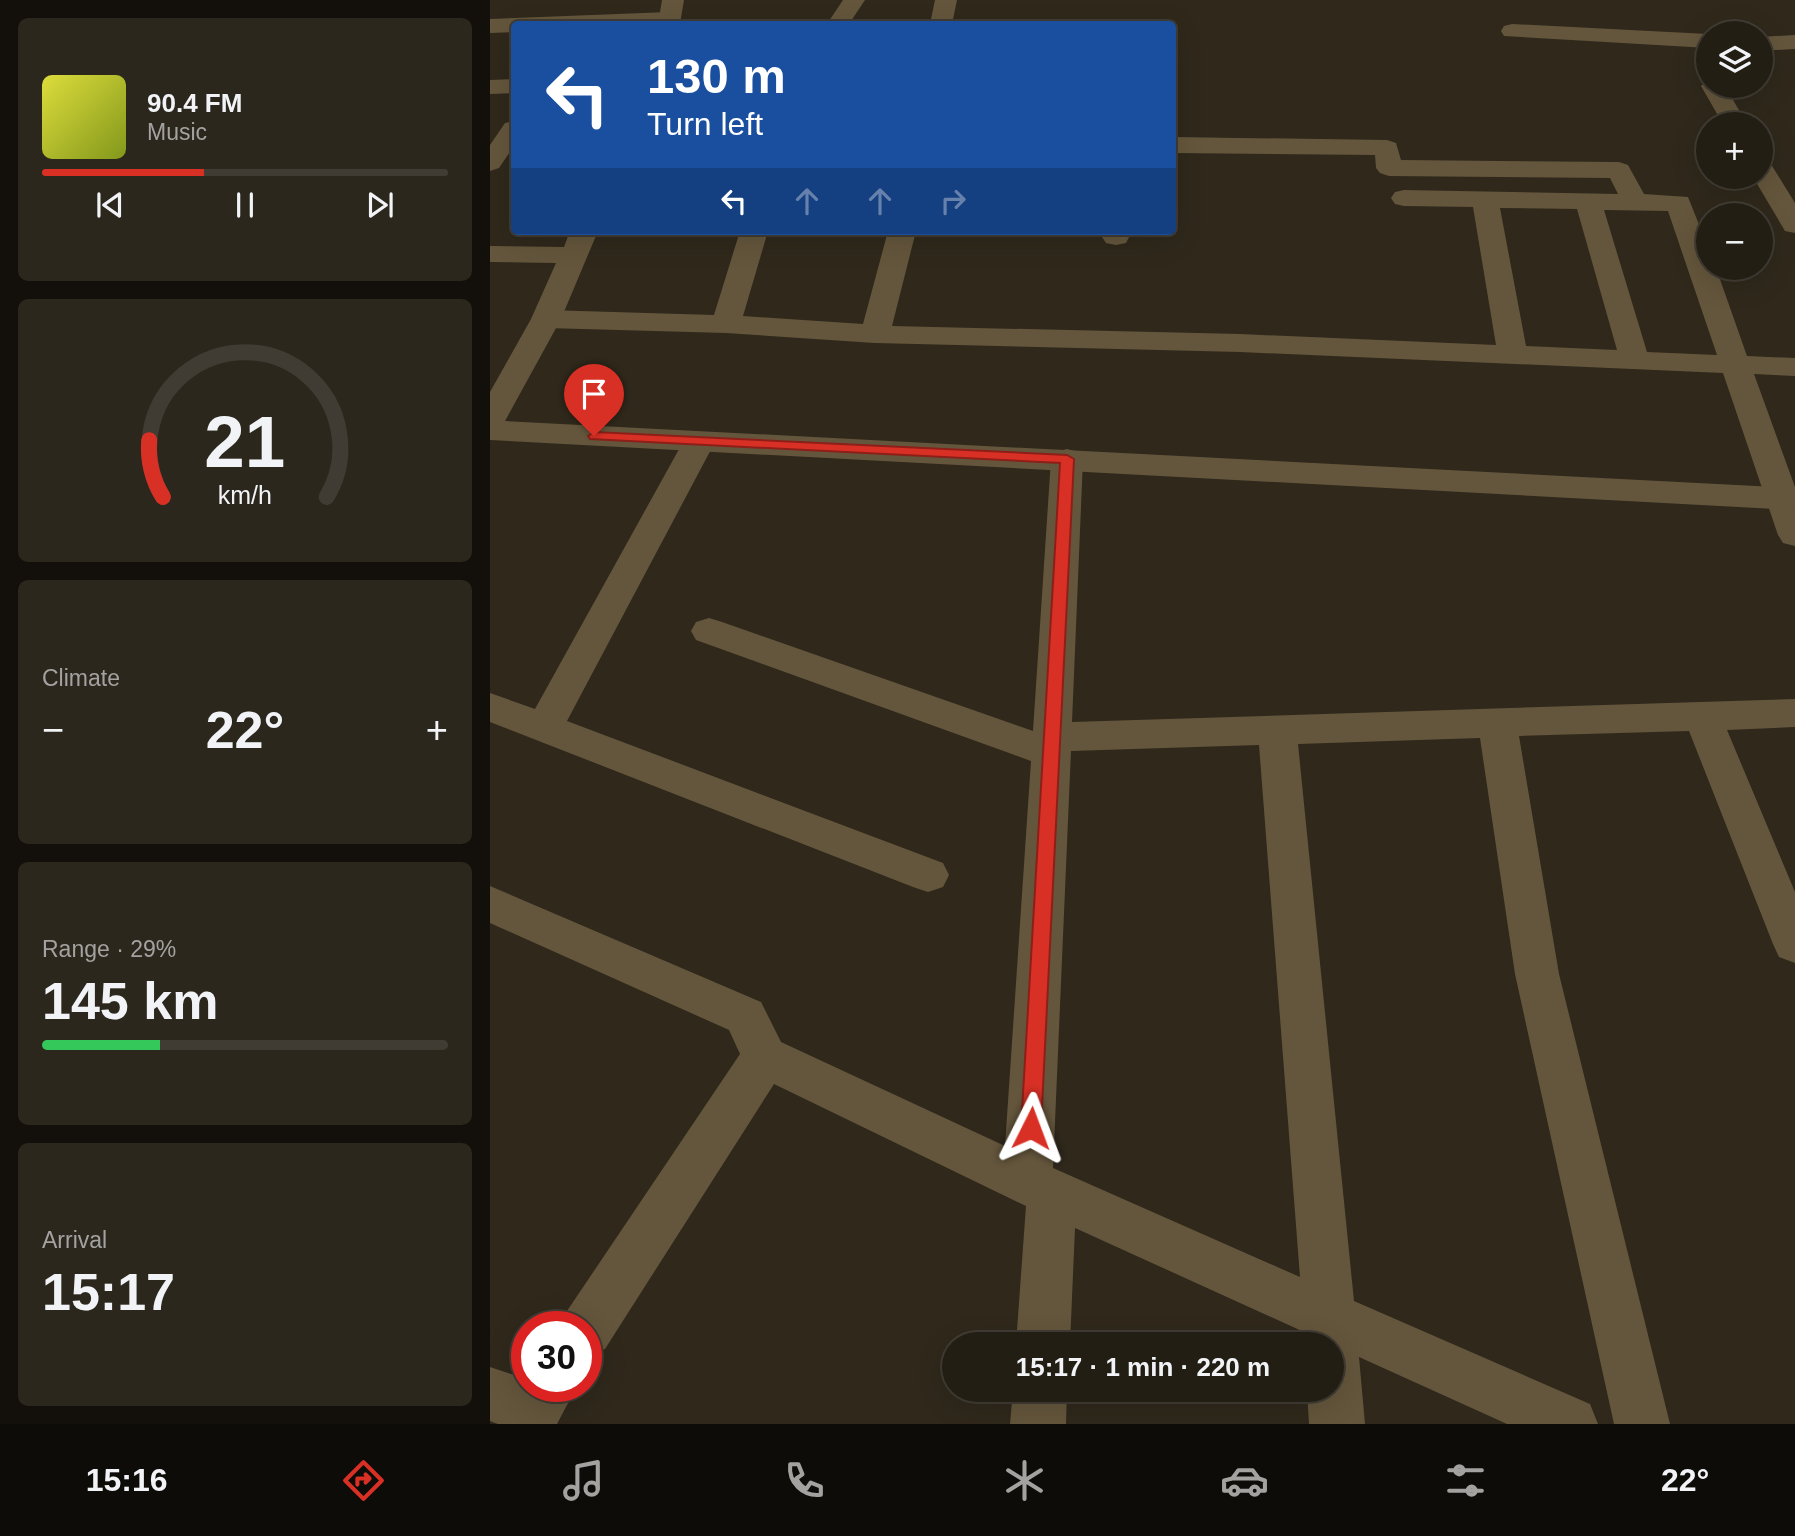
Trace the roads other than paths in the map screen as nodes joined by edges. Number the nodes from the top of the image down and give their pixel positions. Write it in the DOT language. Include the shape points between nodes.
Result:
graph roads {
  1 [pos="855,0"];
  2 [pos="946,0"];
  3 [pos="670,14"];
  4 [pos="570,21"];
  5 [pos="840,21"];
  6 [pos="942,21"];
  7 [pos="511,25"];
  8 [pos="490,26"];
  9 [pos="1512,31"];
  10 [pos="1696,40"];
  11 [pos="1795,42"];
  12 [pos="1773,43"];
  13 [pos="511,86"];
  14 [pos="490,87"];
  15 [pos="511,132"];
  16 [pos="1176,145"];
  17 [pos="490,163"];
  18 [pos="1773,188"];
  19 [pos="1404,198"];
  20 [pos="1485,199"];
  21 [pos="1588,201"];
  22 [pos="1635,202"];
  23 [pos="1795,225"];
  24 [pos="753,235"];
  25 [pos="901,235"];
  26 [pos="578,243"];
  27 [pos="490,254"];
  28 [pos="546,319"];
  29 [pos="726,324"];
  30 [pos="875,334"];
  31 [pos="1513,356"];
  32 [pos="1636,361"];
  33 [pos="1735,366"];
  34 [pos="1795,367"];
  35 [pos="490,421"];
  36 [pos="490,430"];
  37 [pos="699,442"];
  38 [pos="1067,459"];
  39 [pos="1788,499"];
  40 [pos="1795,535"];
  41 [pos="709,631"];
  42 [pos="490,708"];
  43 [pos="1795,713"];
  44 [pos="1702,716"];
  45 [pos="1496,723"];
  46 [pos="544,728"];
  47 [pos="1277,730"];
  48 [pos="1051,745"];
  49 [pos="928,874"];
  50 [pos="490,904"];
  51 [pos="1795,944"];
  52 [pos="765,1057"];
  53 [pos="1040,1187"];
  54 [pos="598,1311"];
  55 [pos="1043,1332"];
  56 [pos="1321,1332"];
  57 [pos="1331,1332"];
  58 [pos="1344,1342"];
  59 [pos="1039,1402"];
  60 [pos="1335,1402"];
  61 [pos="1038,1424"];
  62 [pos="1337,1424"];
  63 [pos="1570,1424"];
  64 [pos="1642,1424"];
  1 -- 5 [label="street"];
  2 -- 6 [label="street"];
  3 -- 4 [label="street"];
  7 -- 8 [label="street"];
  9 -- 10 [label="street"];
  11 -- 12 [label="street"];
  13 -- 14 [label="street"];
  15 -- 17 [label="street"];
  16 -- 22 [label="street" via="1387,148 1389,168 1619,170"];
  18 -- 23 [label="street"];
  19 -- 20 [label="street"];
  20 -- 21 [label="street"];
  20 -- 31 [label="street"];
  21 -- 22 [label="street"];
  21 -- 32 [label="street"];
  22 -- 33 [label="street" via="1678,203"];
  24 -- 29 [label="street"];
  25 -- 30 [label="street"];
  26 -- 27 [label="street"];
  26 -- 28 [label="street"];
  28 -- 29 [label="street"];
  28 -- 35 [label="street"];
  29 -- 30 [label="street"];
  30 -- 31 [label="street" via="1240,343"];
  31 -- 32 [label="street"];
  32 -- 33 [label="street"];
  33 -- 34 [label="street"];
  33 -- 39 [label="street"];
  36 -- 37 [label="street"];
  37 -- 38 [label="street"];
  37 -- 46 [label="street"];
  38 -- 39 [label="street"];
  38 -- 48 [label="street"];
  39 -- 40 [label="street"];
  41 -- 48 [label="street"];
  42 -- 46 [label="street"];
  43 -- 44 [label="street"];
  44 -- 45 [label="street"];
  44 -- 51 [label="street"];
  45 -- 47 [label="street"];
  45 -- 64 [label="street" via="1537,974"];
  46 -- 49 [label="street"];
  47 -- 48 [label="street"];
  47 -- 57 [label="street"];
  48 -- 53 [label="street"];
  50 -- 52 [label="street" via="745,1016"];
  52 -- 53 [label="street"];
  52 -- 54 [label="street"];
  53 -- 55 [label="street"];
  53 -- 56 [label="street"];
  58 -- 63 [label="street"];
  59 -- 61 [label="street"];
  60 -- 62 [label="street"];
}
